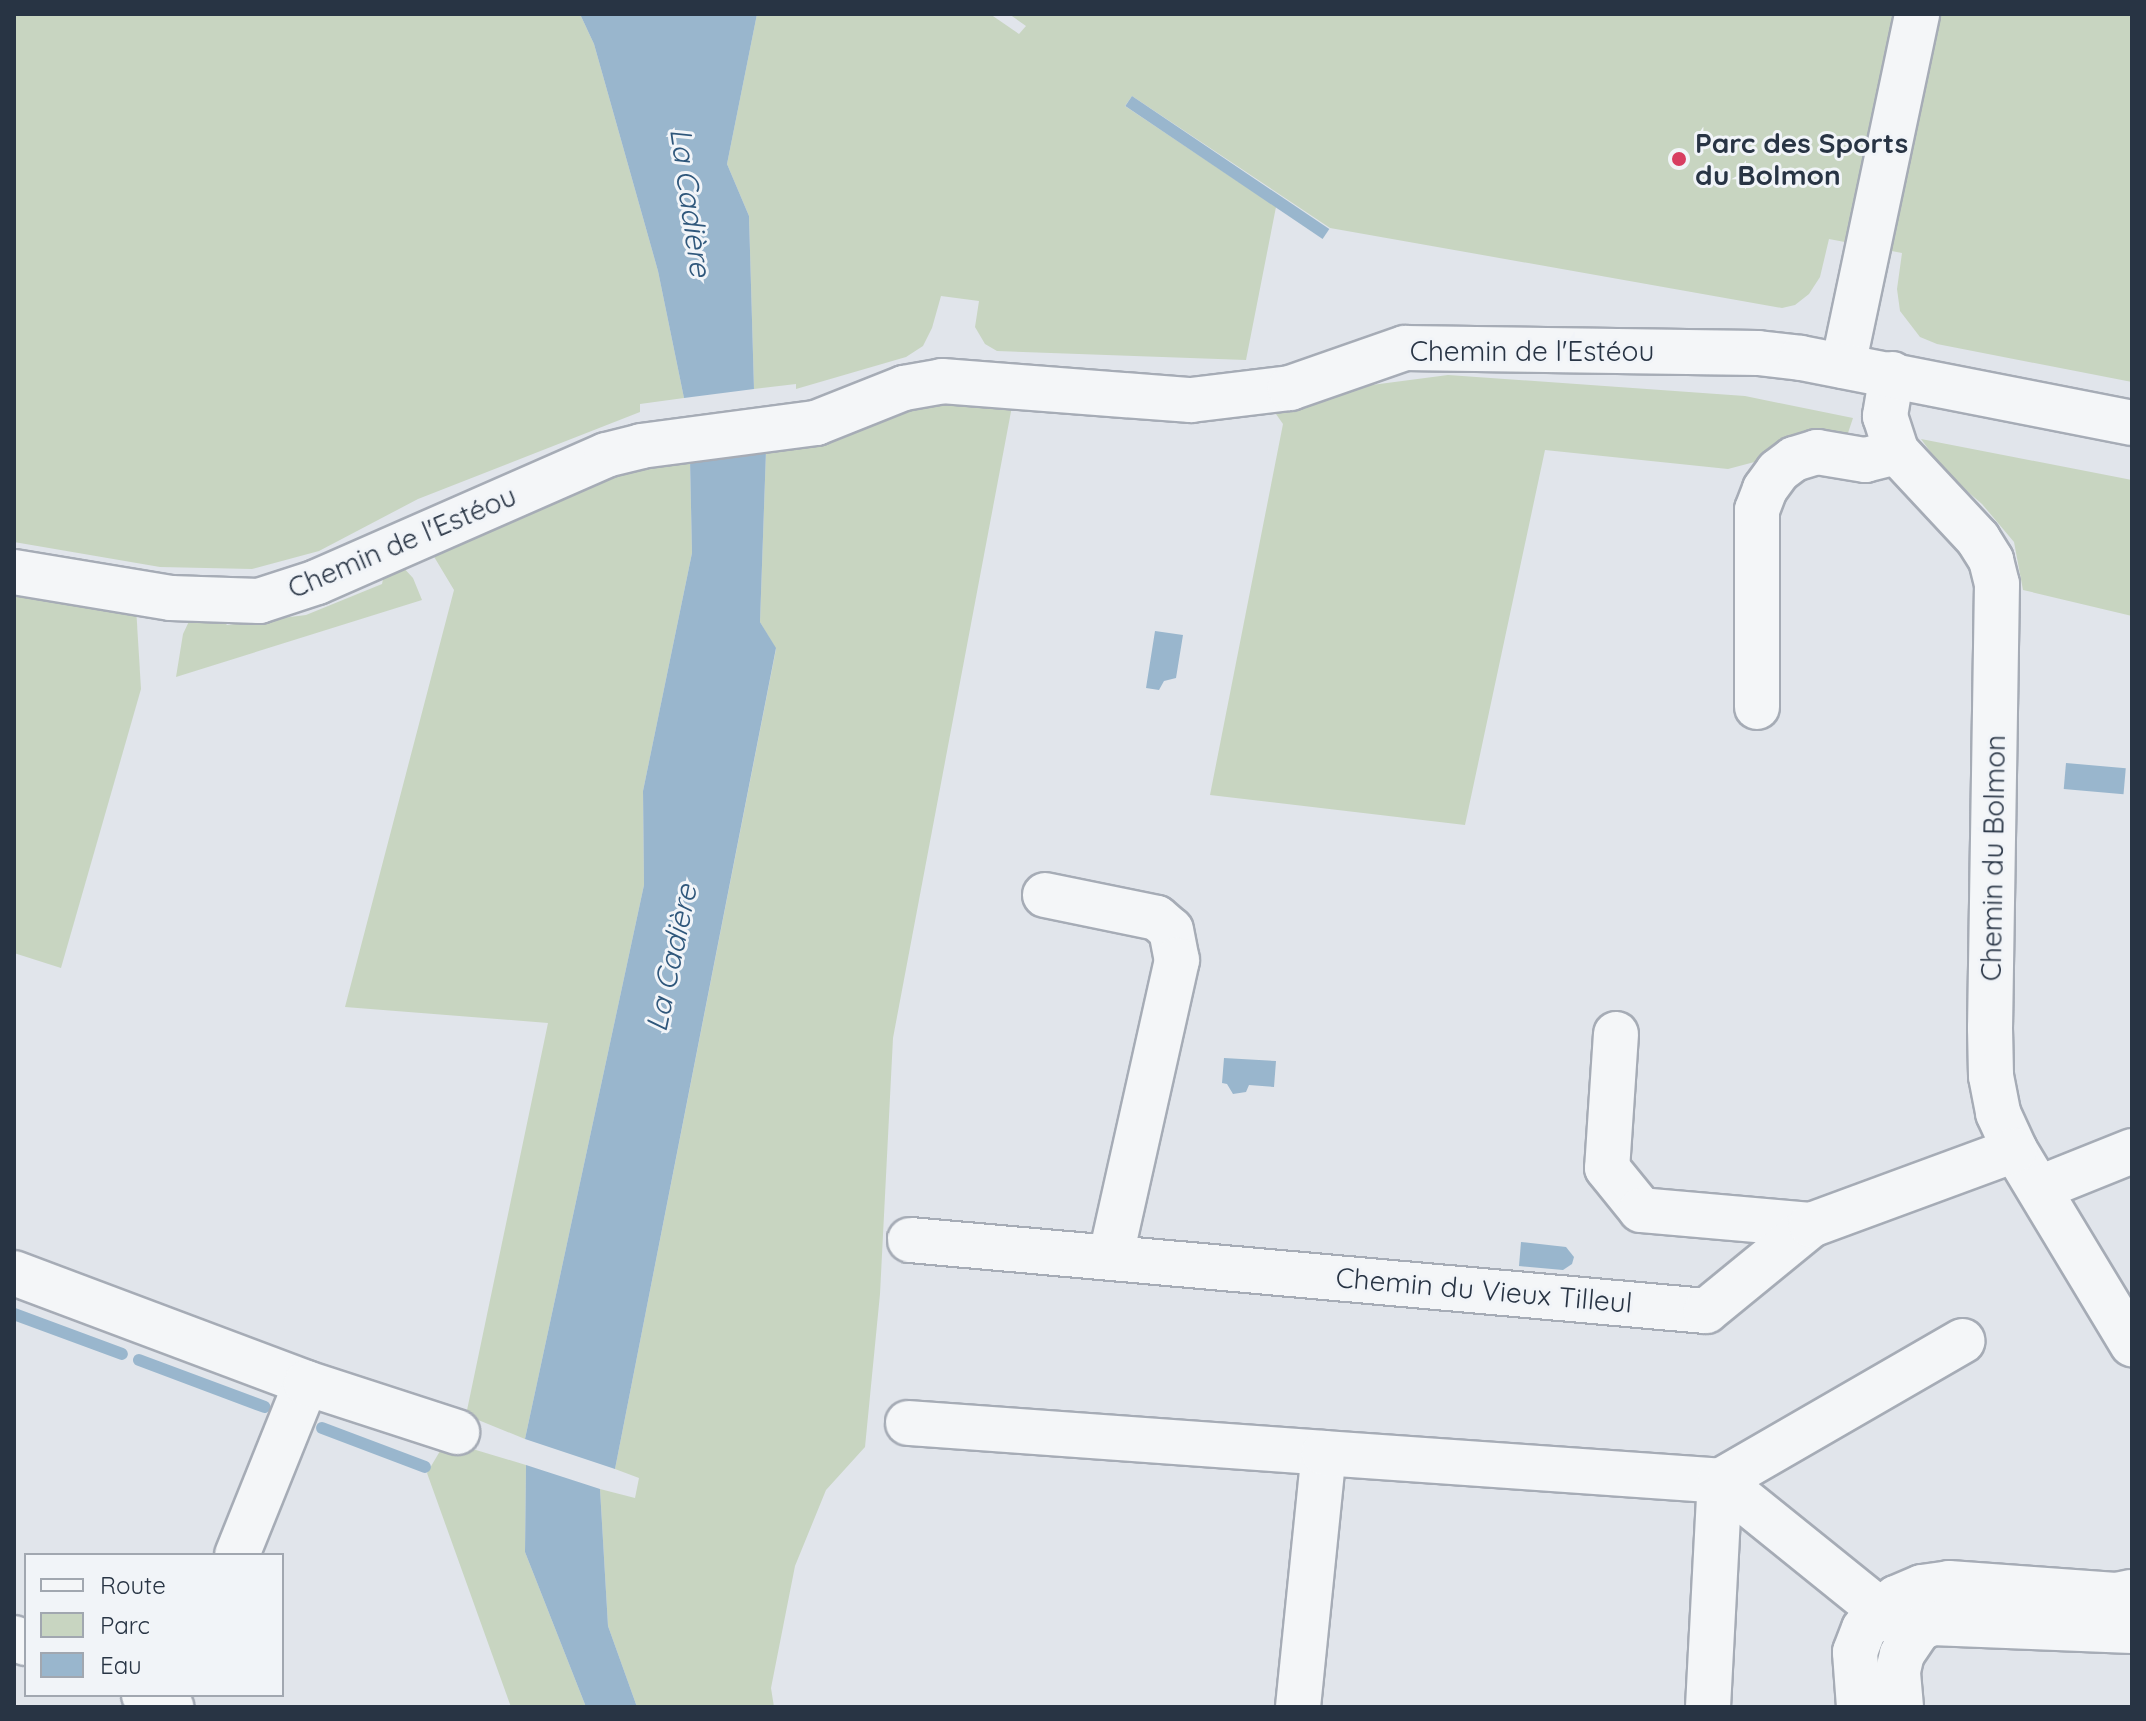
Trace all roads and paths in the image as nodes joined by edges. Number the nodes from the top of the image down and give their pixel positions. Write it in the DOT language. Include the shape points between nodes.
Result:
graph roads {
  1 [pos="1917,14"];
  2 [pos="1843,366"];
  3 [pos="1892,374"];
  4 [pos="2132,423"];
  5 [pos="1897,452"];
  6 [pos="14,572"];
  7 [pos="1757,707"];
  8 [pos="1045,895"];
  9 [pos="1616,1034"];
  10 [pos="2015,1150"];
  11 [pos="2132,1151"];
  12 [pos="2040,1188"];
  13 [pos="1811,1225"];
  14 [pos="910,1240"];
  15 [pos="1111,1256"];
  16 [pos="14,1273"];
  17 [pos="1962,1341"];
  18 [pos="2132,1344"];
  19 [pos="306,1383"];
  20 [pos="908,1423"];
  21 [pos="457,1432"];
  22 [pos="1324,1453"];
  23 [pos="1720,1481"];
  24 [pos="238,1553"];
  25 [pos="2132,1592"];
  26 [pos="1896,1624"];
  27 [pos="2132,1631"];
  28 [pos="149,1697"];
  29 [pos="173,1707"];
  30 [pos="1298,1707"];
  31 [pos="1708,1707"];
  32 [pos="1859,1707"];
  33 [pos="1901,1707"];
  1 -- 2 [label="street"];
  2 -- 3 [label="street, Chemin de l'Estéou"];
  2 -- 6 [label="street, Chemin de l'Estéou" via="1758,353 1405,348 1290,388 1191,400 942,381 904,388 847,413 802,425 606,455 317,582 259,601 171,598"];
  3 -- 4 [label="street, Chemin de l'Estéou"];
  3 -- 5 [label="street, Chemin du Bolmon" via="1885,416"];
  5 -- 7 [label="street" via="1865,460 1817,452 1794,459 1765,489 1757,510"];
  5 -- 10 [label="street, Chemin du Bolmon" via="1978,539 1997,584 1991,1076 1998,1113"];
  8 -- 15 [label="street" via="1157,918 1171,930 1177,960"];
  9 -- 13 [label="street" via="1607,1168 1641,1210"];
  10 -- 12 [label="street, Chemin du Bolmon"];
  10 -- 13 [label="street, Chemin du Vieux Tilleul"];
  11 -- 12 [label="street"];
  12 -- 18 [label="street, Chemin du Bolmon"];
  13 -- 15 [label="street, Chemin du Vieux Tilleul" via="1706,1311"];
  14 -- 15 [label="street, Chemin du Vieux Tilleul"];
  16 -- 19 [label="street"];
  17 -- 23 [label="street"];
  19 -- 21 [label="street"];
  19 -- 24 [label="street"];
  20 -- 22 [label="street"];
  22 -- 23 [label="street"];
  22 -- 30 [label="street"];
  23 -- 26 [label="street"];
  23 -- 31 [label="street"];
  25 -- 26 [label="street" via="1949,1583 1896,1598"];
  26 -- 27 [label="street"];
  26 -- 32 [label="street" via="1864,1629 1855,1652"];
  26 -- 33 [label="street" via="1902,1654"];
  28 -- 29 [label="street"];
}
